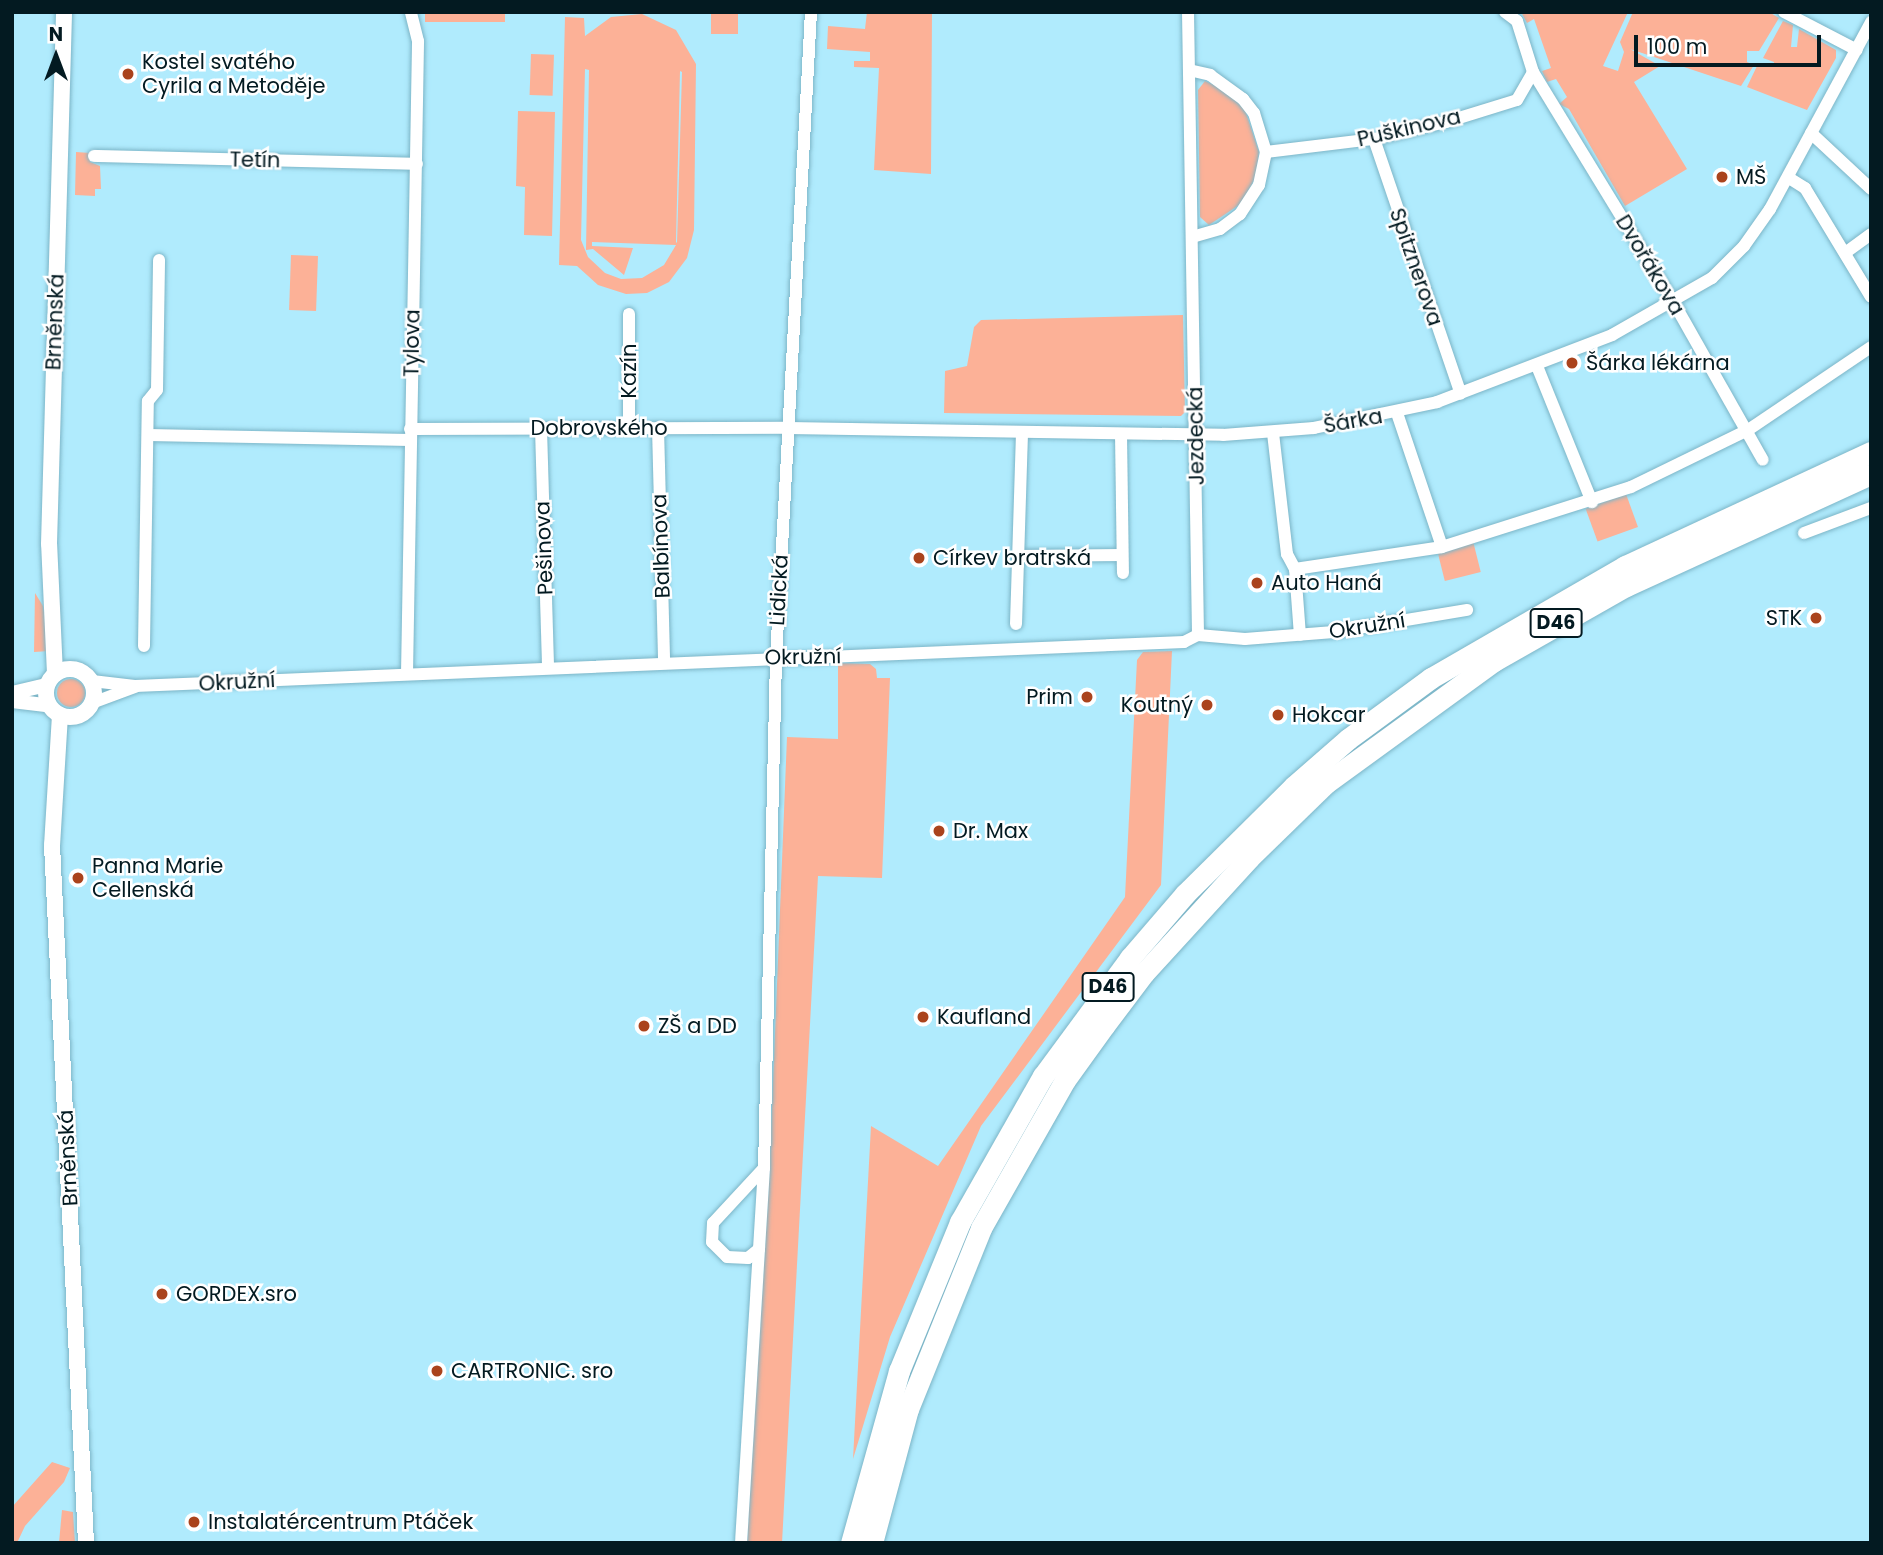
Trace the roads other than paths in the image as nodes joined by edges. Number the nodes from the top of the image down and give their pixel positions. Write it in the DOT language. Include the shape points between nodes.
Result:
graph roads {
  1 [pos="64,12"];
  2 [pos="411,12"];
  3 [pos="811,12"];
  4 [pos="1188,12"];
  5 [pos="1505,12"];
  6 [pos="1784,12"];
  7 [pos="1871,22"];
  8 [pos="1857,50"];
  9 [pos="1189,71"];
  10 [pos="1533,72"];
  11 [pos="1811,133"];
  12 [pos="1374,139"];
  13 [pos="1266,152"];
  14 [pos="94,156"];
  15 [pos="417,164"];
  16 [pos="1789,178"];
  17 [pos="1871,189"];
  18 [pos="1871,234"];
  19 [pos="1192,237"];
  20 [pos="1845,254"];
  21 [pos="159,260"];
  22 [pos="1871,297"];
  23 [pos="1674,303"];
  24 [pos="629,314"];
  25 [pos="1871,347"];
  26 [pos="1537,366"];
  27 [pos="1461,394"];
  28 [pos="1397,413"];
  29 [pos="629,428"];
  30 [pos="658,428"];
  31 [pos="788,428"];
  32 [pos="541,429"];
  33 [pos="1748,430"];
  34 [pos="1022,432"];
  35 [pos="1273,433"];
  36 [pos="148,435"];
  37 [pos="410,435"];
  38 [pos="1121,435"];
  39 [pos="1196,435"];
  40 [pos="1871,452"];
  41 [pos="1763,460"];
  42 [pos="1871,474"];
  43 [pos="1871,485"];
  44 [pos="1592,502"];
  45 [pos="1808,502"];
  46 [pos="1871,508"];
  47 [pos="1804,533"];
  48 [pos="1442,547"];
  49 [pos="1122,555"];
  50 [pos="1020,556"];
  51 [pos="1295,569"];
  52 [pos="1123,573"];
  53 [pos="1467,610"];
  54 [pos="1016,624"];
  55 [pos="56,631"];
  56 [pos="1198,635"];
  57 [pos="1300,635"];
  58 [pos="144,646"];
  59 [pos="776,658"];
  60 [pos="664,663"];
  61 [pos="548,667"];
  62 [pos="75,669"];
  63 [pos="407,674"];
  64 [pos="51,679"];
  65 [pos="92,681"];
  66 [pos="135,686"];
  67 [pos="12,693"];
  68 [pos="12,701"];
  69 [pos="92,703"];
  70 [pos="61,713"];
  71 [pos="764,1168"];
  72 [pos="759,1249"];
  73 [pos="86,1543"];
  74 [pos="741,1543"];
  75 [pos="851,1543"];
  76 [pos="872,1543"];
  1 -- 55 [label="main road, Brněnská" via="49,544"];
  2 -- 15 [label="street, Tylova" via="418,41"];
  3 -- 31 [label="street, Lidická"];
  4 -- 9 [label="street, Jezdecká"];
  5 -- 10 [label="street, Dvořákova" via="1521,27"];
  6 -- 8 [label="street"];
  7 -- 8 [label="street, Šárka"];
  8 -- 11 [label="street, Šárka"];
  9 -- 13 [label="street" via="1210,75 1243,99 1254,113"];
  9 -- 19 [label="street, Jezdecká"];
  10 -- 12 [label="street, Puškinova" via="1517,100"];
  10 -- 23 [label="street, Dvořákova"];
  11 -- 16 [label="street, Šárka"];
  11 -- 17 [label="street"];
  12 -- 13 [label="street, Puškinova"];
  12 -- 27 [label="street, Spitznerova"];
  13 -- 19 [label="street" via="1259,185 1240,215 1220,229"];
  14 -- 15 [label="street, Tetín"];
  15 -- 37 [label="street, Tylova"];
  16 -- 20 [label="street" via="1805,188"];
  16 -- 23 [label="street, Šárka" via="1760,226 1731,260"];
  18 -- 20 [label="street"];
  19 -- 39 [label="street, Jezdecká"];
  20 -- 22 [label="street"];
  21 -- 36 [label="street" via="157,390 148,401"];
  23 -- 26 [label="street, Šárka"];
  23 -- 33 [label="street, Dvořákova"];
  24 -- 29 [label="street, Kazín"];
  25 -- 33 [label="street"];
  26 -- 27 [label="street, Šárka"];
  26 -- 44 [label="street"];
  27 -- 28 [label="street, Šárka"];
  28 -- 35 [label="street, Šárka"];
  28 -- 48 [label="street"];
  29 -- 30 [label="street, Dobrovského"];
  29 -- 32 [label="street, Dobrovského"];
  30 -- 31 [label="street, Dobrovského"];
  30 -- 60 [label="street, Balbínova"];
  31 -- 34 [label="street, Šárka"];
  31 -- 59 [label="street, Lidická"];
  32 -- 37 [label="street, Dobrovského"];
  32 -- 61 [label="street, Pešinova"];
  33 -- 41 [label="street, Dvořákova"];
  33 -- 44 [label="street"];
  34 -- 38 [label="street, Šárka"];
  34 -- 50 [label="street"];
  35 -- 39 [label="street, Šárka"];
  35 -- 51 [label="street" via="1287,554"];
  36 -- 37 [label="street, Dobrovského"];
  36 -- 58 [label="street"];
  37 -- 63 [label="street, Tylova"];
  38 -- 39 [label="street, Šárka"];
  38 -- 49 [label="street"];
  39 -- 56 [label="street, Jezdecká"];
  40 -- 75 [label="highway, D46" via="1625,566 1431,678 1302,779 1185,894 1130,958 1043,1076 960,1222 899,1371"];
  42 -- 45 [label="highway, D46"];
  43 -- 45 [label="highway"];
  44 -- 48 [label="street"];
  45 -- 76 [label="highway, D46" via="1626,586 1547,628 1444,694 1326,783 1196,915 1144,973 1065,1080 981,1228 912,1397"];
  46 -- 47 [label="street"];
  48 -- 51 [label="street"];
  49 -- 50 [label="street"];
  49 -- 52 [label="street"];
  50 -- 54 [label="street"];
  51 -- 57 [label="street"];
  53 -- 57 [label="street, Okružní"];
  55 -- 62 [label="main road, Brněnská"];
  55 -- 64 [label="main road, Brněnská"];
  56 -- 57 [label="street, Okružní" via="1245,639"];
  56 -- 59 [label="street, Okružní" via="1185,642"];
  59 -- 60 [label="street, Okružní"];
  59 -- 71 [label="street, Lidická"];
  60 -- 61 [label="street, Okružní"];
  61 -- 63 [label="street, Okružní"];
  62 -- 64 [label="main road"];
  62 -- 65 [label="main road"];
  63 -- 66 [label="street, Okružní"];
  64 -- 67 [label="street"];
  64 -- 70 [label="main road, Brněnská"];
  65 -- 66 [label="street, Okružní"];
  65 -- 69 [label="main road"];
  66 -- 69 [label="street, Okružní"];
  68 -- 70 [label="street"];
  69 -- 70 [label="main road"];
  70 -- 73 [label="main road, Brněnská" via="52,845"];
  71 -- 72 [label="street, Lidická"];
  71 -- 72 [label="street" via="721,1211 711,1230 714,1246 727,1257 748,1258"];
  72 -- 74 [label="street, Lidická"];
}
